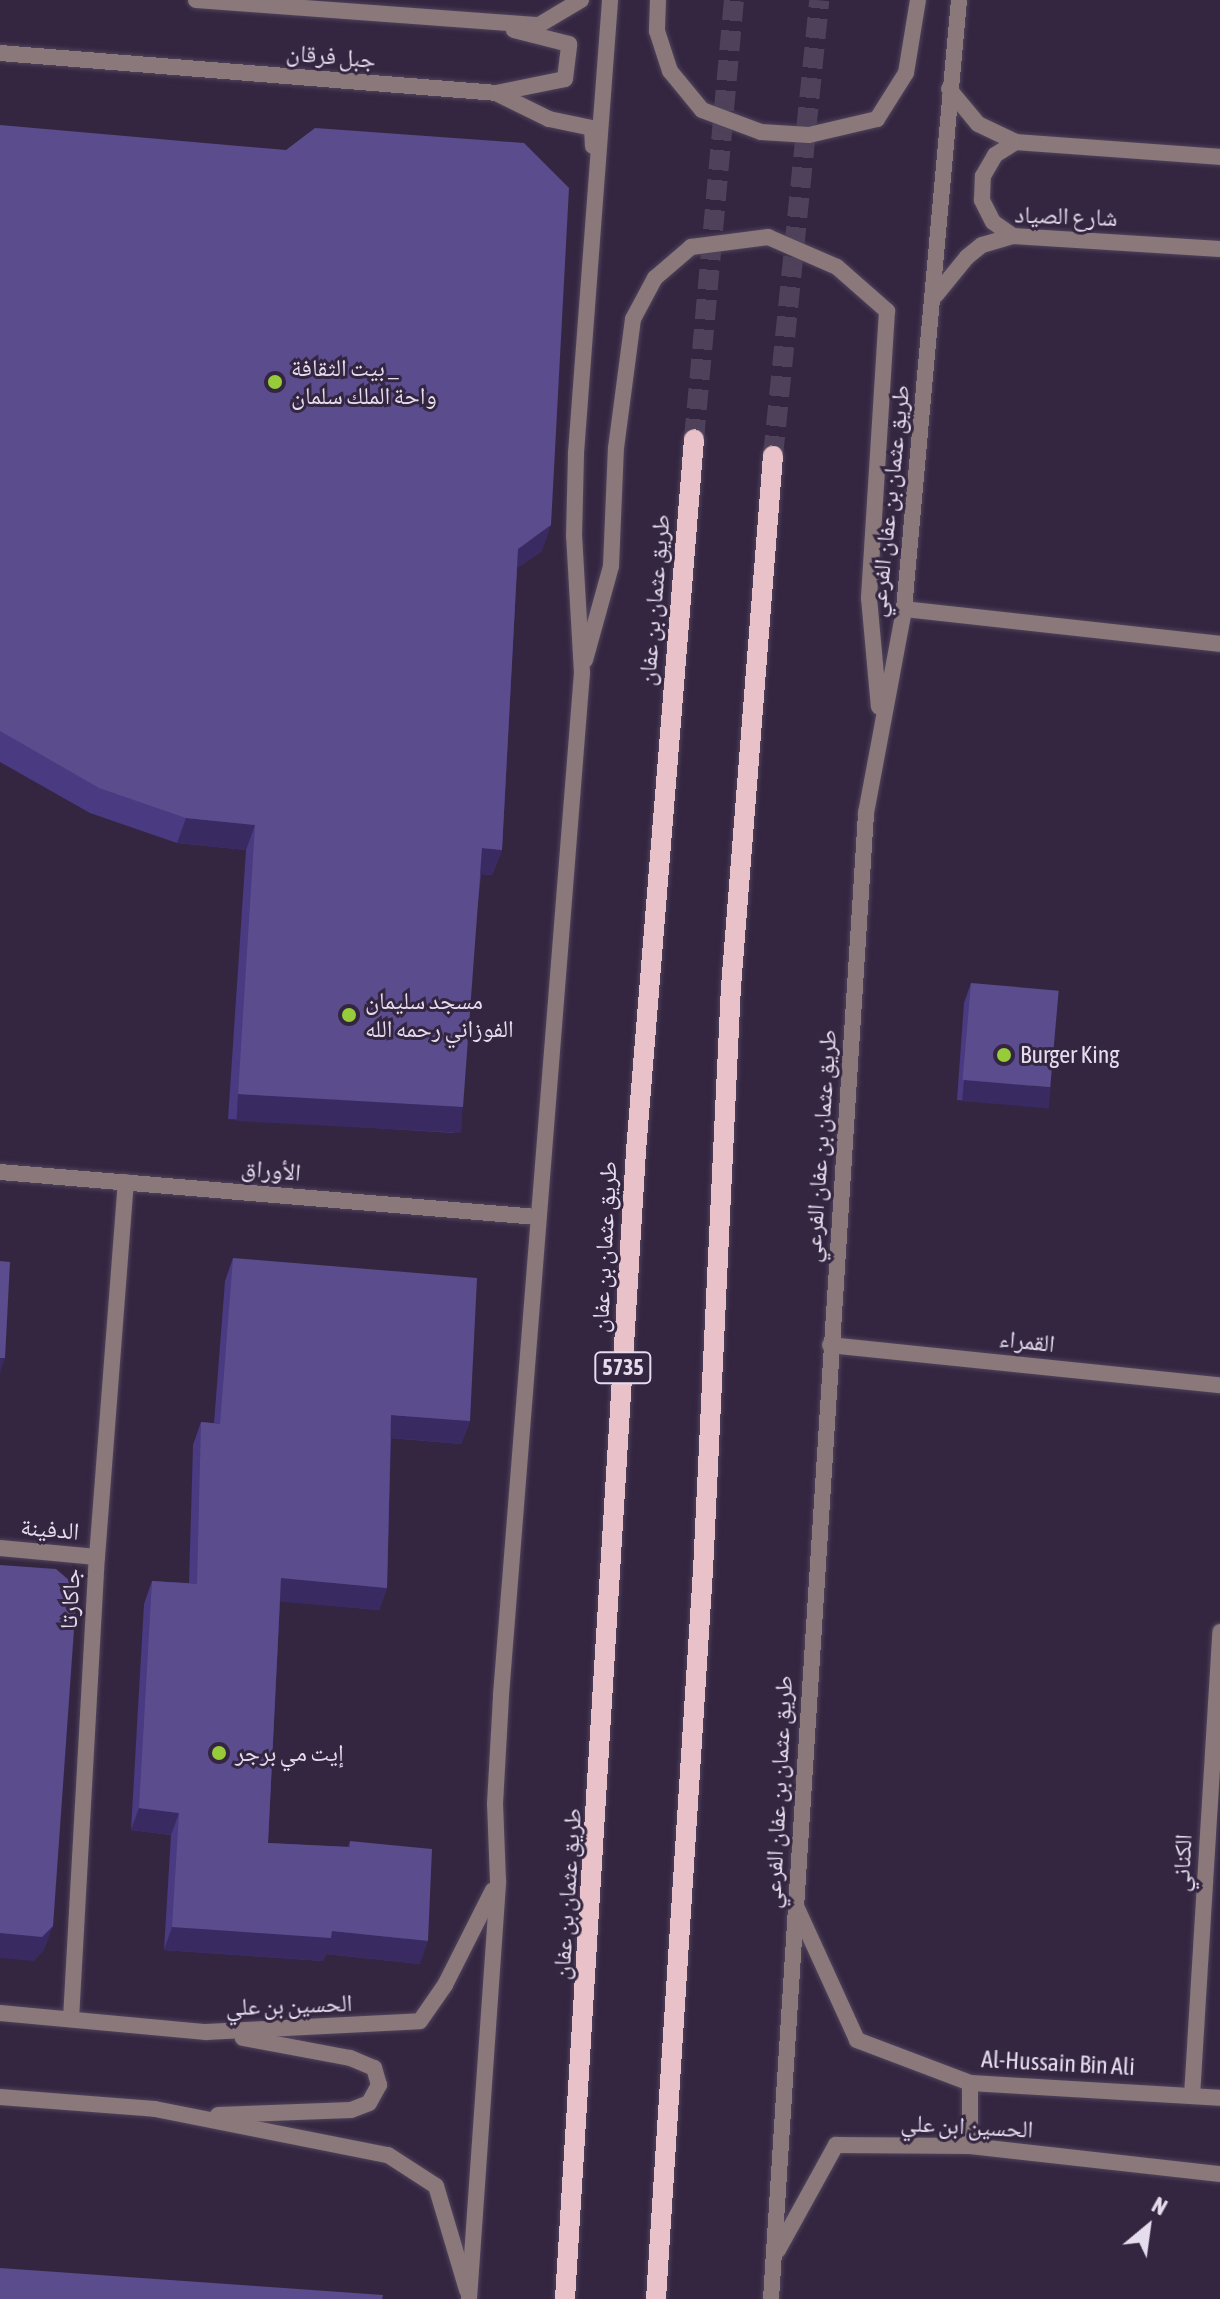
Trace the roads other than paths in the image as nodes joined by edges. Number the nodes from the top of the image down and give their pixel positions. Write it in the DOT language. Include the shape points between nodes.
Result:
graph roads {
  1 [pos="196,0"];
  2 [pos="581,0"];
  3 [pos="610,0"];
  4 [pos="658,0"];
  5 [pos="918,0"];
  6 [pos="959,0"];
  7 [pos="483,22"];
  8 [pos="0,53"];
  9 [pos="949,89"];
  10 [pos="496,93"];
  11 [pos="1016,142"];
  12 [pos="1220,157"];
  13 [pos="595,187"];
  14 [pos="1013,236"];
  15 [pos="1220,249"];
  16 [pos="935,296"];
  17 [pos="694,439"];
  18 [pos="773,456"];
  19 [pos="904,609"];
  20 [pos="1220,644"];
  21 [pos="582,673"];
  22 [pos="881,729"];
  23 [pos="0,1172"];
  24 [pos="126,1182"];
  25 [pos="537,1217"];
  26 [pos="830,1345"];
  27 [pos="1220,1385"];
  28 [pos="0,1548"];
  29 [pos="97,1557"];
  30 [pos="1220,1632"];
  31 [pos="1217,1733"];
  32 [pos="498,1881"];
  33 [pos="796,1904"];
  34 [pos="0,2013"];
  35 [pos="71,2019"];
  36 [pos="206,2032"];
  37 [pos="970,2083"];
  38 [pos="1192,2096"];
  39 [pos="0,2097"];
  40 [pos="1220,2098"];
  41 [pos="193,2116"];
  42 [pos="970,2146"];
  43 [pos="1220,2174"];
  44 [pos="776,2255"];
  45 [pos="469,2299"];
  46 [pos="565,2299"];
  47 [pos="656,2299"];
  48 [pos="771,2299"];
  1 -- 7 [label="street, جبل فرقان"];
  2 -- 7 [label="street, جبل فرقان" via="539,25"];
  3 -- 13 [label="street"];
  4 -- 5 [label="street" via="657,31 670,71 702,110 761,132 809,135 877,119 906,73"];
  6 -- 9 [label="street, طريق عثمان بن عفان الفرعي"];
  7 -- 10 [label="street" via="569,44 565,79"];
  8 -- 10 [label="street, جبل فرقان"];
  9 -- 11 [label="street" via="978,124"];
  9 -- 16 [label="street, طريق عثمان بن عفان الفرعي"];
  10 -- 13 [label="street, جبل فرقان" via="549,119 592,128"];
  11 -- 12 [label="street"];
  11 -- 14 [label="street" via="995,155 982,188 993,222"];
  13 -- 21 [label="street" via="576,453 574,536"];
  14 -- 15 [label="street, شارع الصياد"];
  14 -- 16 [label="street, شارع الصياد" via="967,257"];
  16 -- 19 [label="street, طريق عثمان بن عفان الفرعي"];
  17 -- 46 [label="main road, طريق عثمان بن عفان / 5735" via="636,1151"];
  18 -- 47 [label="main road" via="731,987 703,1571"];
  19 -- 20 [label="street"];
  19 -- 22 [label="street, طريق عثمان بن عفان الفرعي"];
  21 -- 22 [label="street" via="611,566 616,448 633,319 655,278 691,247 768,237 837,267 887,311 869,598"];
  21 -- 25 [label="street"];
  22 -- 26 [label="street, طريق عثمان بن عفان الفرعي" via="866,813"];
  23 -- 24 [label="street, الأوراق"];
  24 -- 25 [label="street, الأوراق"];
  24 -- 29 [label="street, جاكارتا"];
  25 -- 32 [label="street" via="499,1726"];
  26 -- 27 [label="street, القمراء"];
  26 -- 33 [label="street, طريق عثمان بن عفان الفرعي"];
  28 -- 29 [label="street, الدفينة"];
  29 -- 35 [label="street, جاكارتا"];
  30 -- 31 [label="street, الكناني"];
  31 -- 38 [label="street, الكناني"];
  32 -- 36 [label="street, الحسين بن علي" via="445,1985 420,2021"];
  32 -- 45 [label="street"];
  33 -- 37 [label="street, Al-Hussain Bin Ali" via="857,2040"];
  33 -- 44 [label="street, طريق عثمان بن عفان الفرعي"];
  34 -- 35 [label="street, الحسين بن علي"];
  35 -- 36 [label="street, الحسين بن علي"];
  36 -- 41 [label="street" via="350,2058 374,2068 379,2085 369,2103 351,2110"];
  37 -- 38 [label="street, Al-Hussain Bin Ali"];
  37 -- 42 [label="street"];
  38 -- 40 [label="street, Al-Hussain Bin Ali"];
  39 -- 41 [label="street"];
  41 -- 45 [label="street" via="388,2155 436,2186"];
  42 -- 43 [label="street, الحسين ابن علي"];
  42 -- 44 [label="street, الحسين ابن علي" via="836,2145"];
  44 -- 48 [label="street, طريق عثمان بن عفان الفرعي"];
}
